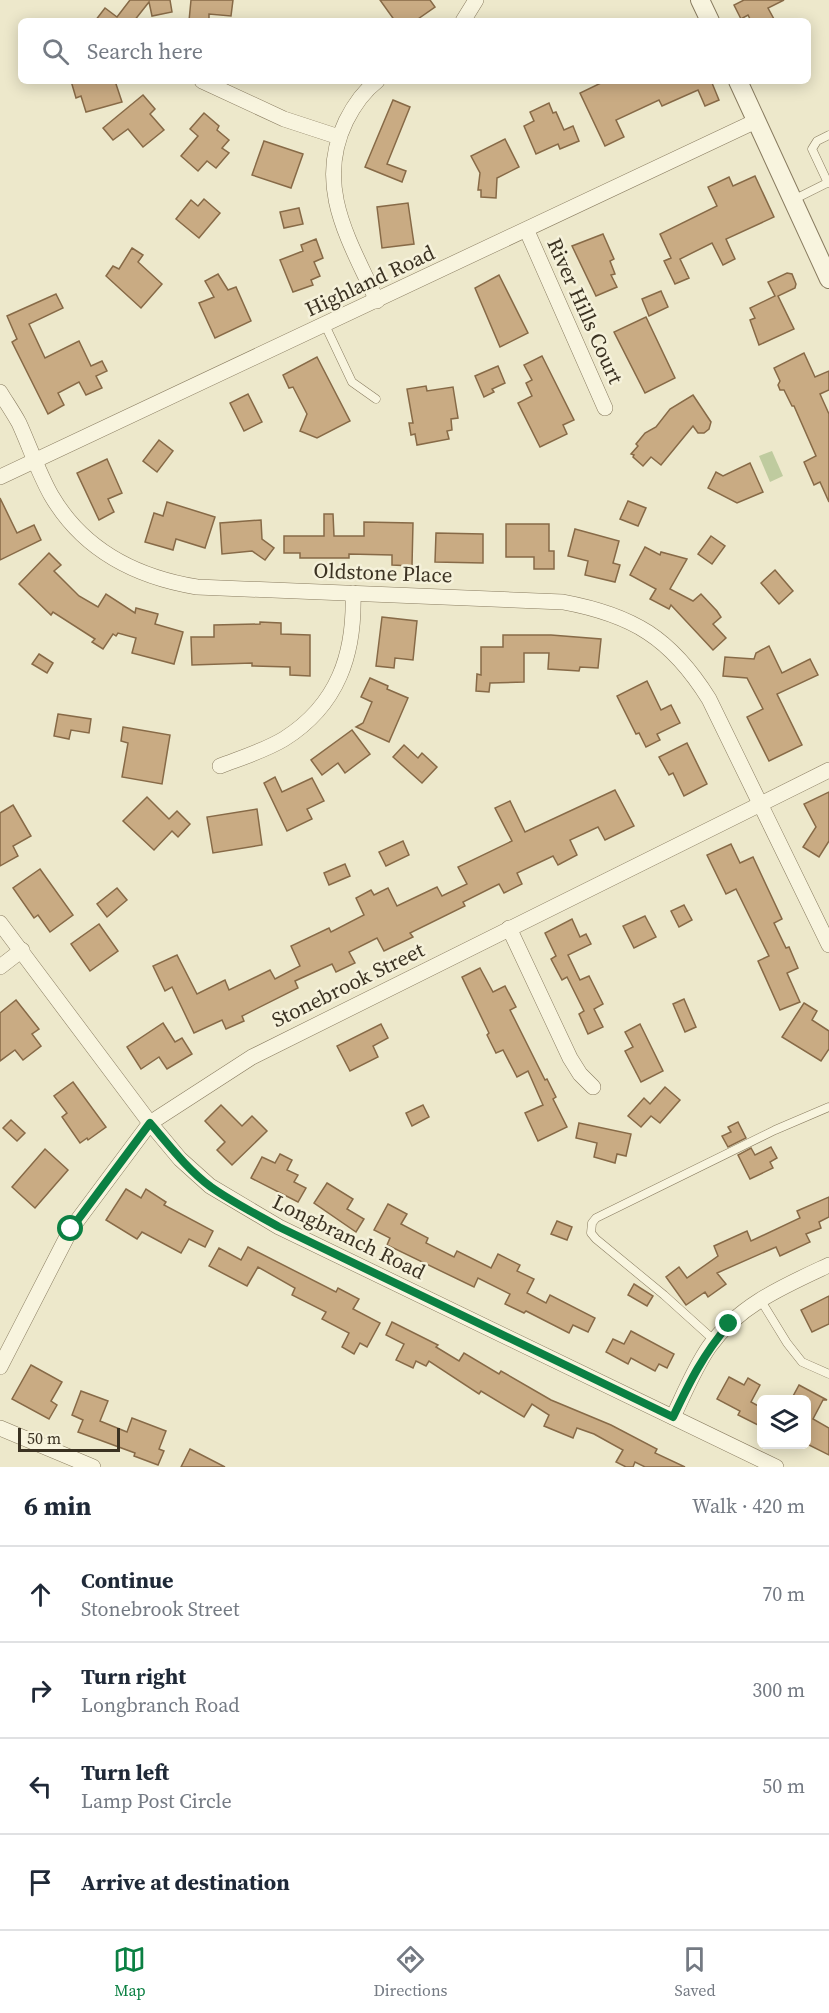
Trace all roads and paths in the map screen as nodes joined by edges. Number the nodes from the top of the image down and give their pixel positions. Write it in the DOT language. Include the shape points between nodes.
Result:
graph roads {
  1 [pos="476,0"];
  2 [pos="700,0"];
  3 [pos="465,18"];
  4 [pos="709,18"];
  5 [pos="208,84"];
  6 [pos="374,84"];
  7 [pos="739,84"];
  8 [pos="756,122"];
  9 [pos="829,135"];
  10 [pos="339,137"];
  11 [pos="828,182"];
  12 [pos="792,201"];
  13 [pos="527,231"];
  14 [pos="829,279"];
  15 [pos="377,301"];
  16 [pos="325,325"];
  17 [pos="0,392"];
  18 [pos="376,399"];
  19 [pos="605,408"];
  20 [pos="35,461"];
  21 [pos="0,477"];
  22 [pos="353,593"];
  23 [pos="220,766"];
  24 [pos="829,770"];
  25 [pos="759,805"];
  26 [pos="0,923"];
  27 [pos="509,928"];
  28 [pos="829,945"];
  29 [pos="22,950"];
  30 [pos="0,967"];
  31 [pos="593,1087"];
  32 [pos="829,1107"];
  33 [pos="150,1123"];
  34 [pos="829,1264"];
  35 [pos="760,1299"];
  36 [pos="715,1341"];
  37 [pos="0,1367"];
  38 [pos="829,1374"];
  39 [pos="673,1417"];
  40 [pos="0,1428"];
  41 [pos="93,1467"];
  42 [pos="776,1467"];
  1 -- 3 [label="street"];
  2 -- 4 [label="street"];
  5 -- 10 [label="street" via="284,119"];
  6 -- 10 [label="street" via="352,108"];
  7 -- 8 [label="street"];
  8 -- 12 [label="street"];
  8 -- 13 [label="street, Highland Road"];
  9 -- 11 [label="lane" via="812,149"];
  10 -- 15 [label="street" via="332,172 335,203"];
  11 -- 12 [label="lane"];
  12 -- 14 [label="street"];
  13 -- 15 [label="street, Highland Road"];
  13 -- 19 [label="street, River Hills Court"];
  15 -- 16 [label="street, Highland Road"];
  16 -- 18 [label="lane" via="352,382"];
  16 -- 20 [label="street, Highland Road"];
  17 -- 20 [label="street, Oldstone Place"];
  20 -- 21 [label="street, Highland Road"];
  20 -- 22 [label="street, Oldstone Place" via="51,495 74,527 105,554 141,573 197,587"];
  22 -- 23 [label="street" via="350,650 325,701 283,739"];
  22 -- 25 [label="street, Oldstone Place" via="564,602 598,609 631,622 666,646 696,678"];
  24 -- 25 [label="street, Stonebrook Street"];
  25 -- 27 [label="street, Stonebrook Street"];
  25 -- 28 [label="street, Oldstone Place"];
  26 -- 29 [label="street, Longbranch Road"];
  27 -- 31 [label="street" via="570,1058"];
  27 -- 33 [label="street, Stonebrook Street" via="252,1057"];
  29 -- 30 [label="street"];
  29 -- 33 [label="street, Longbranch Road"];
  32 -- 36 [label="lane" via="775,1130 592,1223 591,1233 596,1239"];
  33 -- 37 [label="street, Stonebrook Street" via="71,1229"];
  33 -- 39 [label="street, Longbranch Road" via="180,1159 210,1186 244,1208"];
  34 -- 35 [label="street"];
  35 -- 36 [label="street"];
  35 -- 38 [label="lane" via="802,1362"];
  36 -- 39 [label="street" via="695,1370"];
  39 -- 42 [label="street, Longbranch Road"];
  40 -- 41 [label="street"];
}
